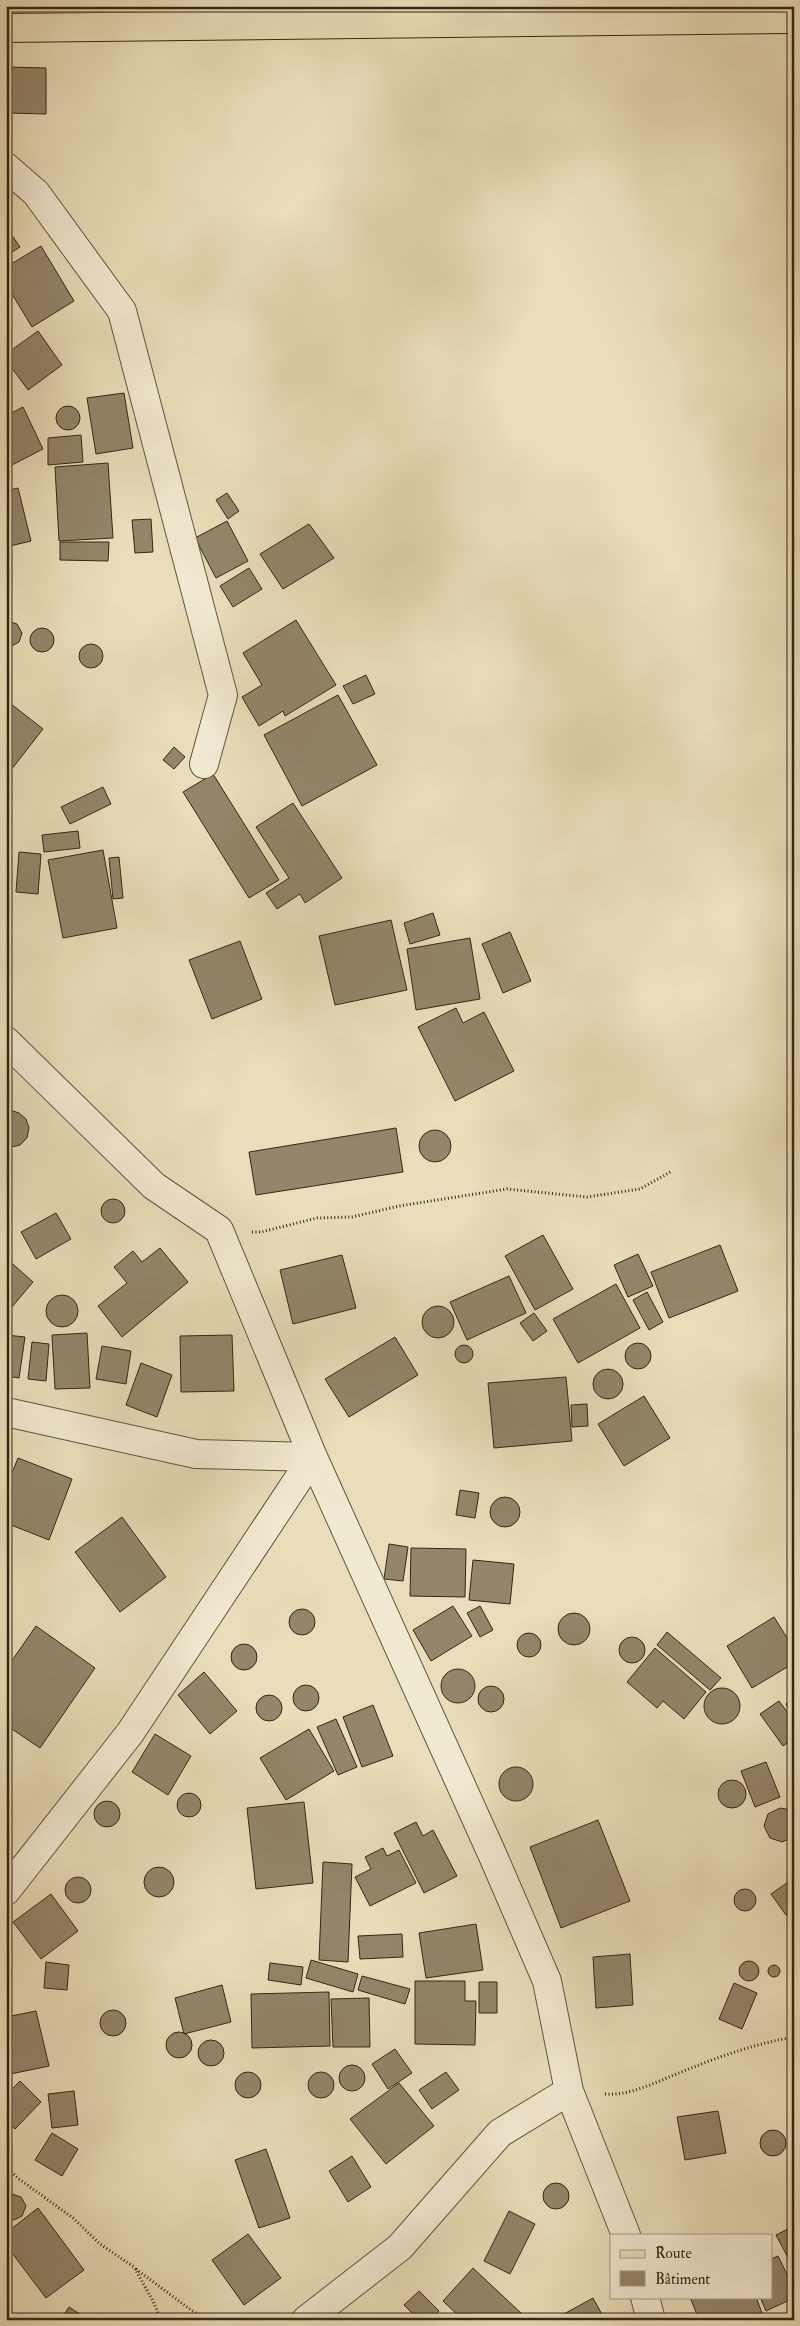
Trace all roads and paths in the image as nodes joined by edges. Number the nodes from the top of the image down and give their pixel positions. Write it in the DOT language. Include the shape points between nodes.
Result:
graph roads {
  1 [pos="719,13"];
  2 [pos="794,19"];
  3 [pos="6,28"];
  4 [pos="6,167"];
  5 [pos="204,764"];
  6 [pos="6,1041"];
  7 [pos="672,1171"];
  8 [pos="219,1230"];
  9 [pos="6,1412"];
  10 [pos="313,1457"];
  11 [pos="6,1891"];
  12 [pos="794,2036"];
  13 [pos="569,2091"];
  14 [pos="6,2167"];
  15 [pos="626,2234"];
  16 [pos="134,2267"];
  17 [pos="645,2298"];
  18 [pos="161,2320"];
  19 [pos="208,2320"];
  20 [pos="306,2320"];
  21 [pos="651,2320"];
  1 -- 2 [label="main road"];
  1 -- 3 [label="main road"];
  4 -- 5 [label="street" via="36,193 122,311 223,695"];
  6 -- 8 [label="street" via="154,1186"];
  7 -- 8 [label="path" via="640,1189 587,1197 507,1189 352,1217 317,1218 261,1232"];
  8 -- 10 [label="street"];
  9 -- 10 [label="street" via="196,1454"];
  10 -- 11 [label="street" via="130,1733"];
  10 -- 13 [label="street" via="546,1980"];
  12 -- 13 [label="path" via="762,2042 618,2095"];
  13 -- 15 [label="street"];
  13 -- 20 [label="street" via="500,2133 400,2247"];
  14 -- 16 [label="path" via="73,2218 100,2244"];
  16 -- 18 [label="path"];
  16 -- 19 [label="path"];
  17 -- 21 [label="street"];
}
